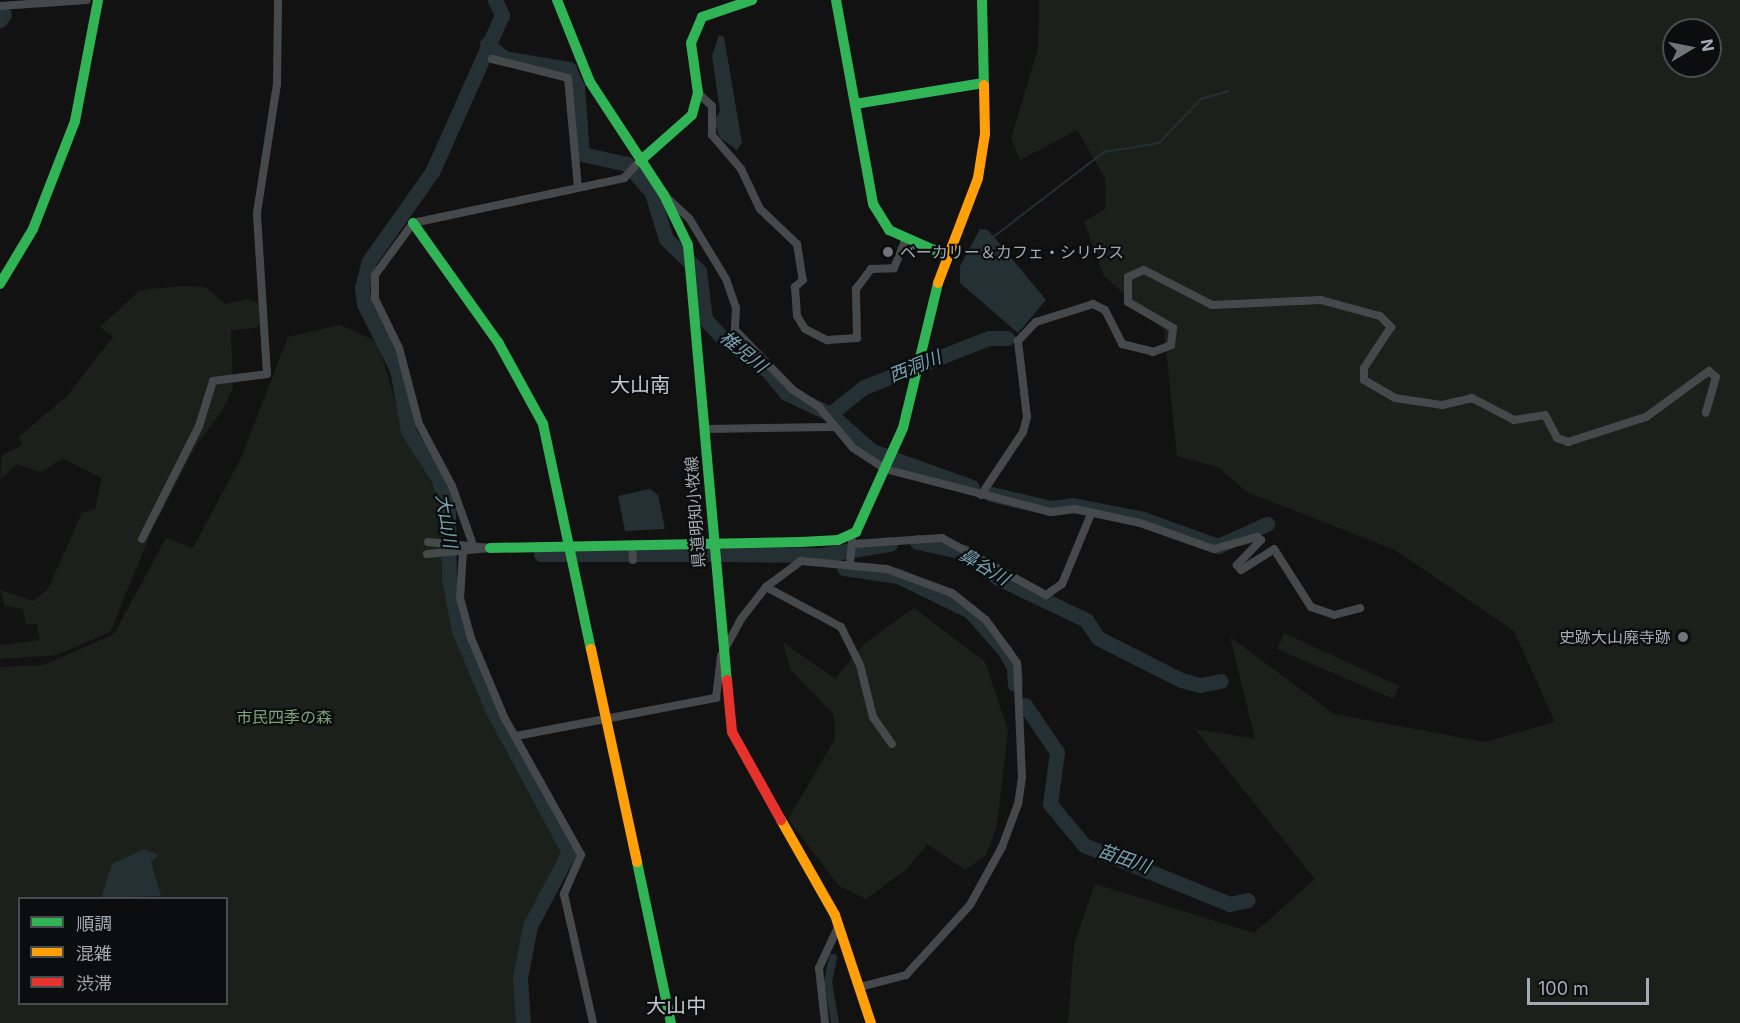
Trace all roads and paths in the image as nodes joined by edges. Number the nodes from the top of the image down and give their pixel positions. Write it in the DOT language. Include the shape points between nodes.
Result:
graph roads {
  1 [pos="87,0"];
  2 [pos="98,0"];
  3 [pos="278,0"];
  4 [pos="557,0"];
  5 [pos="752,0"];
  6 [pos="836,0"];
  7 [pos="982,0"];
  8 [pos="0,6"];
  9 [pos="492,59"];
  10 [pos="983,82"];
  11 [pos="698,93"];
  12 [pos="855,104"];
  13 [pos="638,163"];
  14 [pos="578,188"];
  15 [pos="664,195"];
  16 [pos="413,223"];
  17 [pos="906,239"];
  18 [pos="945,255"];
  19 [pos="0,284"];
  20 [pos="1706,413"];
  21 [pos="832,427"];
  22 [pos="704,429"];
  23 [pos="888,463"];
  24 [pos="981,495"];
  25 [pos="1091,514"];
  26 [pos="142,539"];
  27 [pos="428,542"];
  28 [pos="472,542"];
  29 [pos="713,545"];
  30 [pos="490,548"];
  31 [pos="632,548"];
  32 [pos="852,549"];
  33 [pos="460,552"];
  34 [pos="428,554"];
  35 [pos="570,554"];
  36 [pos="633,560"];
  37 [pos="766,587"];
  38 [pos="1360,608"];
  39 [pos="721,656"];
  40 [pos="605,720"];
  41 [pos="516,736"];
  42 [pos="892,744"];
  43 [pos="839,925"];
  44 [pos="860,987"];
  45 [pos="593,1023"];
  46 [pos="671,1023"];
  47 [pos="825,1023"];
  48 [pos="871,1023"];
  1 -- 8 [label="street"];
  2 -- 19 [label="street" via="75,121 33,229"];
  3 -- 26 [label="street" via="277,84 257,213 267,374 213,381 199,426"];
  4 -- 13 [label="street, 県道明知小牧線" via="576,54"];
  5 -- 11 [label="street" via="710,11 693,30"];
  6 -- 12 [label="street"];
  7 -- 10 [label="street"];
  9 -- 14 [label="street" via="506,66 561,71 568,78"];
  10 -- 12 [label="street"];
  10 -- 18 [label="street" via="980,169"];
  11 -- 13 [label="street" via="684,125"];
  11 -- 17 [label="street" via="712,106 712,135 741,169 760,209 797,244 803,280 795,287 797,316 805,330 827,340 856,338 856,289 871,269 894,268"];
  12 -- 17 [label="street" via="873,204 890,230"];
  13 -- 14 [label="street" via="631,172"];
  13 -- 15 [label="street, 県道明知小牧線"];
  14 -- 16 [label="street"];
  15 -- 21 [label="street" via="689,218 726,279 736,308 735,330 793,390 819,407"];
  15 -- 22 [label="street, 県道明知小牧線" via="690,256"];
  16 -- 28 [label="street" via="383,258 375,274 375,299 399,348 419,424 452,486"];
  16 -- 35 [label="street" via="533,399 550,449"];
  17 -- 18 [label="street"];
  18 -- 23 [label="street" via="915,378"];
  20 -- 24 [label="street" via="1716,376 1709,371 1646,417 1568,442 1557,438 1545,415 1514,420 1472,398 1442,405 1395,398 1364,380 1364,368 1391,327 1380,316 1321,300 1212,304 1144,270 1128,277 1128,302 1173,328 1171,345 1153,352 1122,344 1105,310 1093,304 1036,322 1018,341 1027,417 1023,432"];
  21 -- 22 [label="street"];
  21 -- 23 [label="street"];
  22 -- 29 [label="street, 県道明知小牧線"];
  23 -- 24 [label="street"];
  23 -- 32 [label="street"];
  24 -- 25 [label="street" via="1051,512"];
  25 -- 32 [label="street" via="1062,584 1046,596 942,538"];
  25 -- 38 [label="street" via="1140,523 1220,550 1257,537 1261,540 1237,565 1241,570 1274,549 1311,608 1334,615"];
  27 -- 28 [label="street"];
  28 -- 30 [label="street"];
  29 -- 31 [label="street"];
  29 -- 32 [label="street"];
  29 -- 39 [label="street, 県道明知小牧線"];
  30 -- 33 [label="street"];
  30 -- 35 [label="street"];
  31 -- 35 [label="street"];
  31 -- 36 [label="street"];
  32 -- 37 [label="street" via="801,561"];
  32 -- 44 [label="street" via="952,593 986,620 1008,647 1021,677 1018,804 981,890 906,975"];
  33 -- 34 [label="street"];
  33 -- 41 [label="street" via="460,598 471,638"];
  35 -- 40 [label="street"];
  37 -- 39 [label="street"];
  37 -- 42 [label="street" via="841,627 860,665 873,717"];
  39 -- 40 [label="street" via="716,698"];
  39 -- 43 [label="street, 県道明知小牧線" via="732,732"];
  40 -- 41 [label="street"];
  40 -- 46 [label="street"];
  41 -- 45 [label="street" via="581,855 564,894"];
  43 -- 44 [label="street, 県道明知小牧線"];
  43 -- 47 [label="street" via="819,968"];
  44 -- 48 [label="street, 県道明知小牧線"];
}
